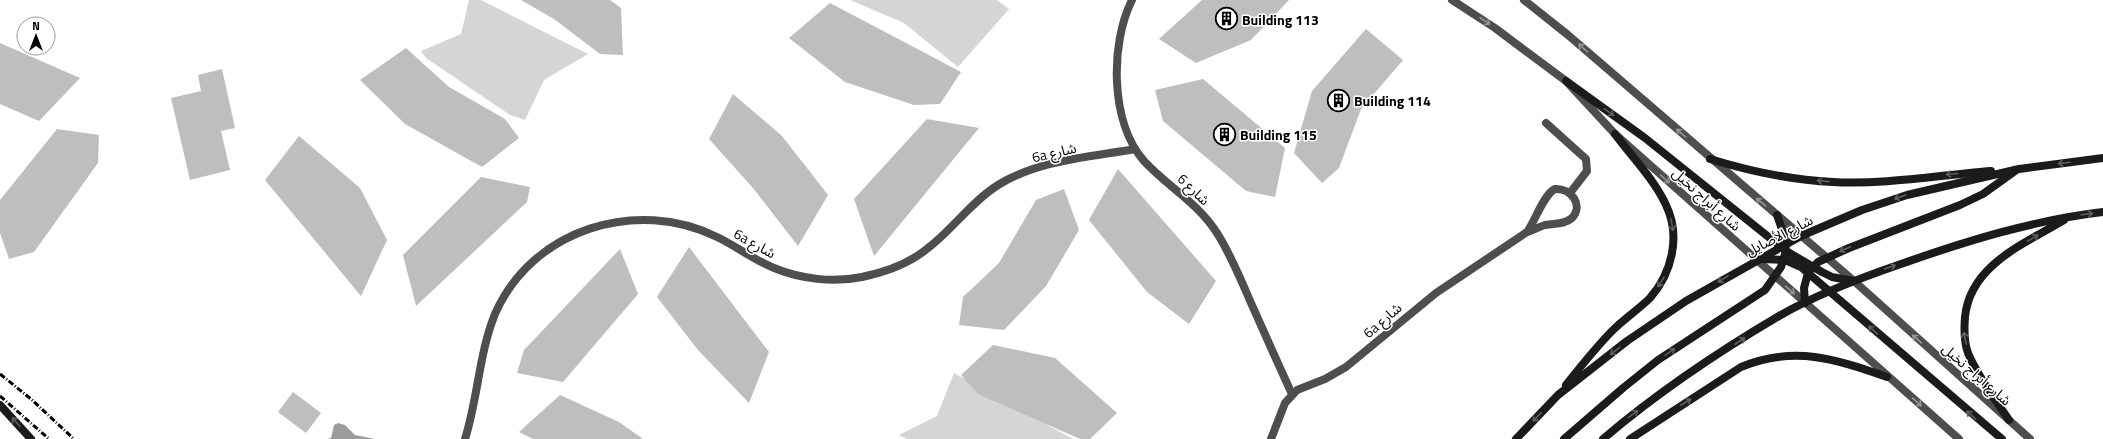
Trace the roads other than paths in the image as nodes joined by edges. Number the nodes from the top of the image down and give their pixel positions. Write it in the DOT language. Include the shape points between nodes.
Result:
graph roads {
  1 [pos="1132,0"];
  2 [pos="1452,0"];
  3 [pos="1524,0"];
  4 [pos="1566,80"];
  5 [pos="1546,123"];
  6 [pos="1615,134"];
  7 [pos="1135,149"];
  8 [pos="2103,158"];
  9 [pos="1710,159"];
  10 [pos="2019,169"];
  11 [pos="1570,193"];
  12 [pos="2103,212"];
  13 [pos="1777,215"];
  14 [pos="2072,216"];
  15 [pos="1527,232"];
  16 [pos="1801,236"];
  17 [pos="1784,248"];
  18 [pos="1826,257"];
  19 [pos="1785,260"];
  20 [pos="1757,261"];
  21 [pos="1810,270"];
  22 [pos="1775,277"];
  23 [pos="1854,281"];
  24 [pos="1830,291"];
  25 [pos="1805,303"];
  26 [pos="1887,377"];
  27 [pos="1292,394"];
  28 [pos="1558,395"];
  29 [pos="0,405"];
  30 [pos="2009,420"];
  31 [pos="31,439"];
  32 [pos="465,439"];
  33 [pos="1271,439"];
  34 [pos="1516,439"];
  35 [pos="1564,439"];
  36 [pos="1603,439"];
  37 [pos="1630,439"];
  38 [pos="1959,439"];
  39 [pos="2002,439"];
  40 [pos="2030,439"];
  1 -- 7 [label="street, شارع 6" via="1121,28 1117,62 1122,118"];
  2 -- 4 [label="street, شارع أبراج نخيل, one-way"];
  9 -- 3 [label="street, شارع أبراج نخيل, one-way" via="1573,39"];
  4 -- 6 [label="street, شارع أبراج نخيل"];
  4 -- 17 [label="main road, one-way"];
  5 -- 11 [label="street" via="1586,159 1587,171"];
  6 -- 20 [label="street, شارع أبراج نخيل, one-way"];
  6 -- 28 [label="main road, one-way" via="1656,187 1667,206 1673,225 1674,245 1670,264 1662,282 1649,298 1598,345"];
  7 -- 27 [label="street, شارع 6" via="1197,208 1216,232"];
  7 -- 32 [label="street, 6a شارع" via="1051,165 1011,178 986,193 940,238 913,259 896,268 858,278 823,280 789,273 772,267 710,234 674,222 626,220 579,232 538,257 505,296 490,328"];
  8 -- 10 [label="main road, شارع الأصايل, one-way"];
  10 -- 9 [label="main road, one-way" via="1833,182 1794,178 1731,166"];
  13 -- 9 [label="street, شارع أبراج نخيل, one-way"];
  10 -- 16 [label="main road, شارع الأصايل, one-way" via="1907,195 1862,210"];
  10 -- 18 [label="main road, one-way" via="1966,203"];
  11 -- 15 [label="street" via="1560,189 1550,191"];
  11 -- 15 [label="street" via="1576,202 1573,217 1564,223 1542,226"];
  14 -- 12 [label="main road, one-way"];
  13 -- 16 [label="street, شارع أبراج نخيل"];
  13 -- 17 [label="main road" via="1782,227"];
  23 -- 14 [label="main road, one-way" via="1966,242"];
  30 -- 14 [label="main road, one-way" via="1978,373 1968,352 1964,330 1966,307 1974,285 1988,267"];
  15 -- 27 [label="street, 6a شارع" via="1436,293 1346,367"];
  16 -- 17 [label="main road, شارع الأصايل"];
  16 -- 18 [label="street, شارع أبراج نخيل"];
  17 -- 19 [label="main road"];
  17 -- 20 [label="main road, شارع الأصايل"];
  17 -- 21 [label="main road"];
  18 -- 21 [label="main road"];
  18 -- 23 [label="street, شارع أبراج نخيل"];
  19 -- 20 [label="main road" via="1771,258"];
  19 -- 21 [label="main road"];
  19 -- 22 [label="main road"];
  20 -- 22 [label="street, شارع أبراج نخيل"];
  20 -- 28 [label="main road, شارع الأصايل, one-way" via="1686,300 1627,341"];
  21 -- 23 [label="main road"];
  21 -- 24 [label="main road"];
  21 -- 25 [label="main road" via="1804,288"];
  22 -- 25 [label="street, شارع أبراج نخيل, one-way"];
  35 -- 22 [label="main road, one-way" via="1646,370 1757,296"];
  23 -- 24 [label="main road"];
  30 -- 23 [label="street, شارع أبراج نخيل, one-way"];
  24 -- 25 [label="main road"];
  39 -- 24 [label="main road, one-way" via="1908,361"];
  25 -- 26 [label="street, شارع أبراج نخيل"];
  36 -- 25 [label="main road, one-way" via="1717,356"];
  37 -- 26 [label="main road, one-way" via="1741,367 1760,359 1783,355 1826,357"];
  26 -- 38 [label="street, شارع أبراج نخيل, one-way"];
  27 -- 33 [label="street" via="1282,409"];
  28 -- 34 [label="main road, شارع الأصايل, one-way"];
  31 -- 29 [label="main road, one-way"];
  30 -- 40 [label="street, شارع أبراج نخيل"];
}
